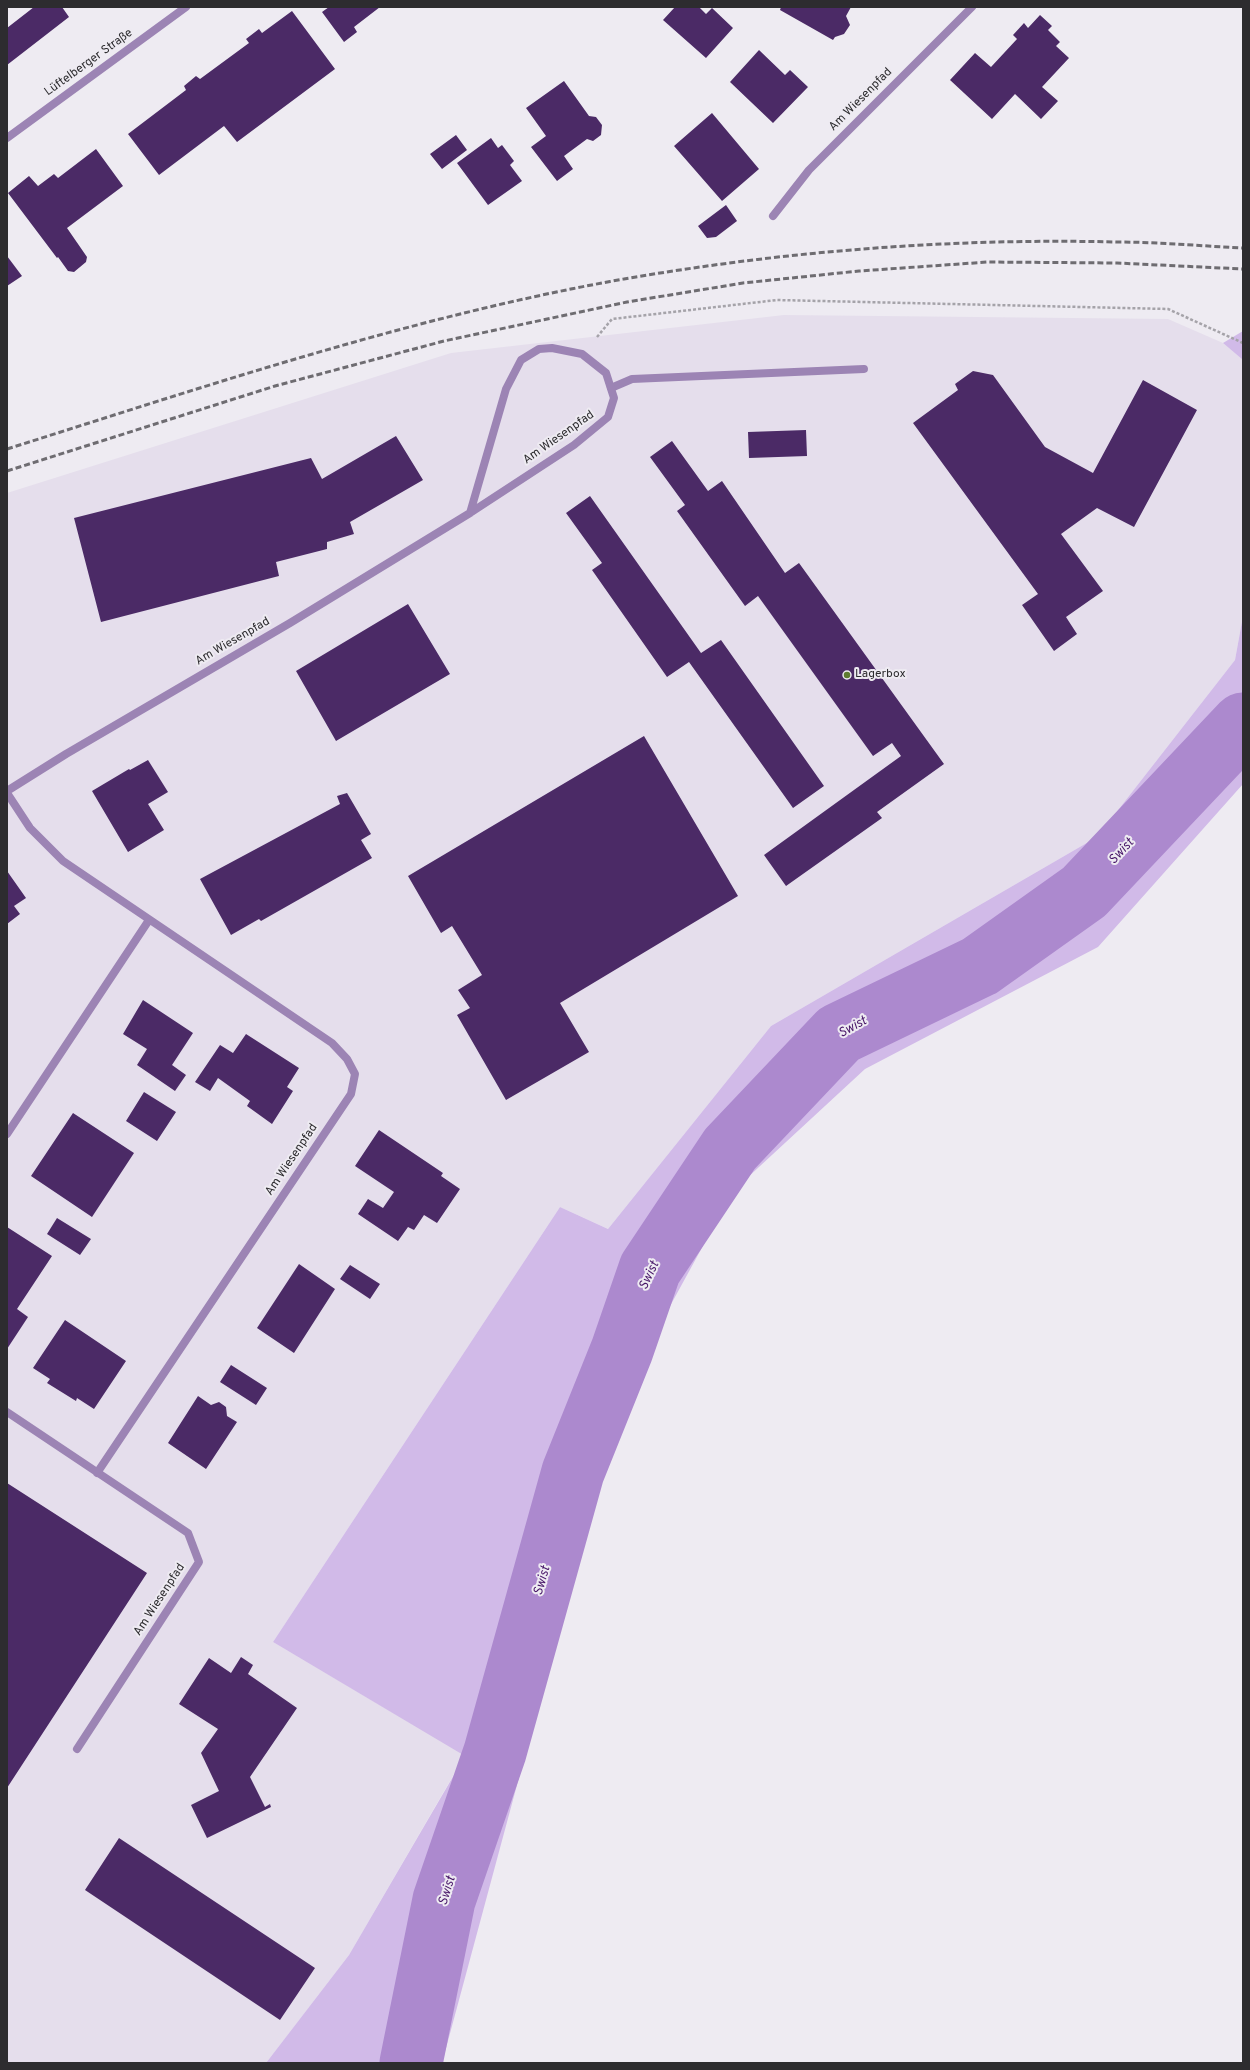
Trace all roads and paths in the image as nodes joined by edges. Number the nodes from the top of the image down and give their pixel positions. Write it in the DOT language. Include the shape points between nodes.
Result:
graph roads {
  1 [pos="186,7"];
  2 [pos="972,7"];
  3 [pos="7,138"];
  4 [pos="773,216"];
  5 [pos="1243,343"];
  6 [pos="582,354"];
  7 [pos="864,369"];
  8 [pos="610,388"];
  9 [pos="470,513"];
  10 [pos="7,792"];
  11 [pos="149,920"];
  12 [pos="7,1134"];
  13 [pos="7,1412"];
  14 [pos="97,1472"];
  15 [pos="77,1749"];
  1 -- 3 [label="street, Lüftelberger Straße"];
  2 -- 4 [label="street, Am Wiesenpfad" via="809,170"];
  5 -- 6 [label="path" via="1168,309 777,300 612,319"];
  6 -- 8 [label="street, Am Wiesenpfad" via="606,373"];
  6 -- 9 [label="street, Am Wiesenpfad" via="552,348 539,349 521,360 506,389"];
  7 -- 8 [label="street" via="632,379"];
  8 -- 9 [label="street, Am Wiesenpfad" via="614,398 608,417 574,445"];
  9 -- 10 [label="street, Am Wiesenpfad" via="290,623 66,754"];
  10 -- 11 [label="street, Am Wiesenpfad" via="30,828 63,862"];
  11 -- 12 [label="street"];
  11 -- 14 [label="street, Am Wiesenpfad" via="332,1043 347,1059 355,1074 351,1094"];
  13 -- 14 [label="street, Am Wiesenpfad"];
  14 -- 15 [label="street, Am Wiesenpfad" via="188,1532 199,1562"];
}
